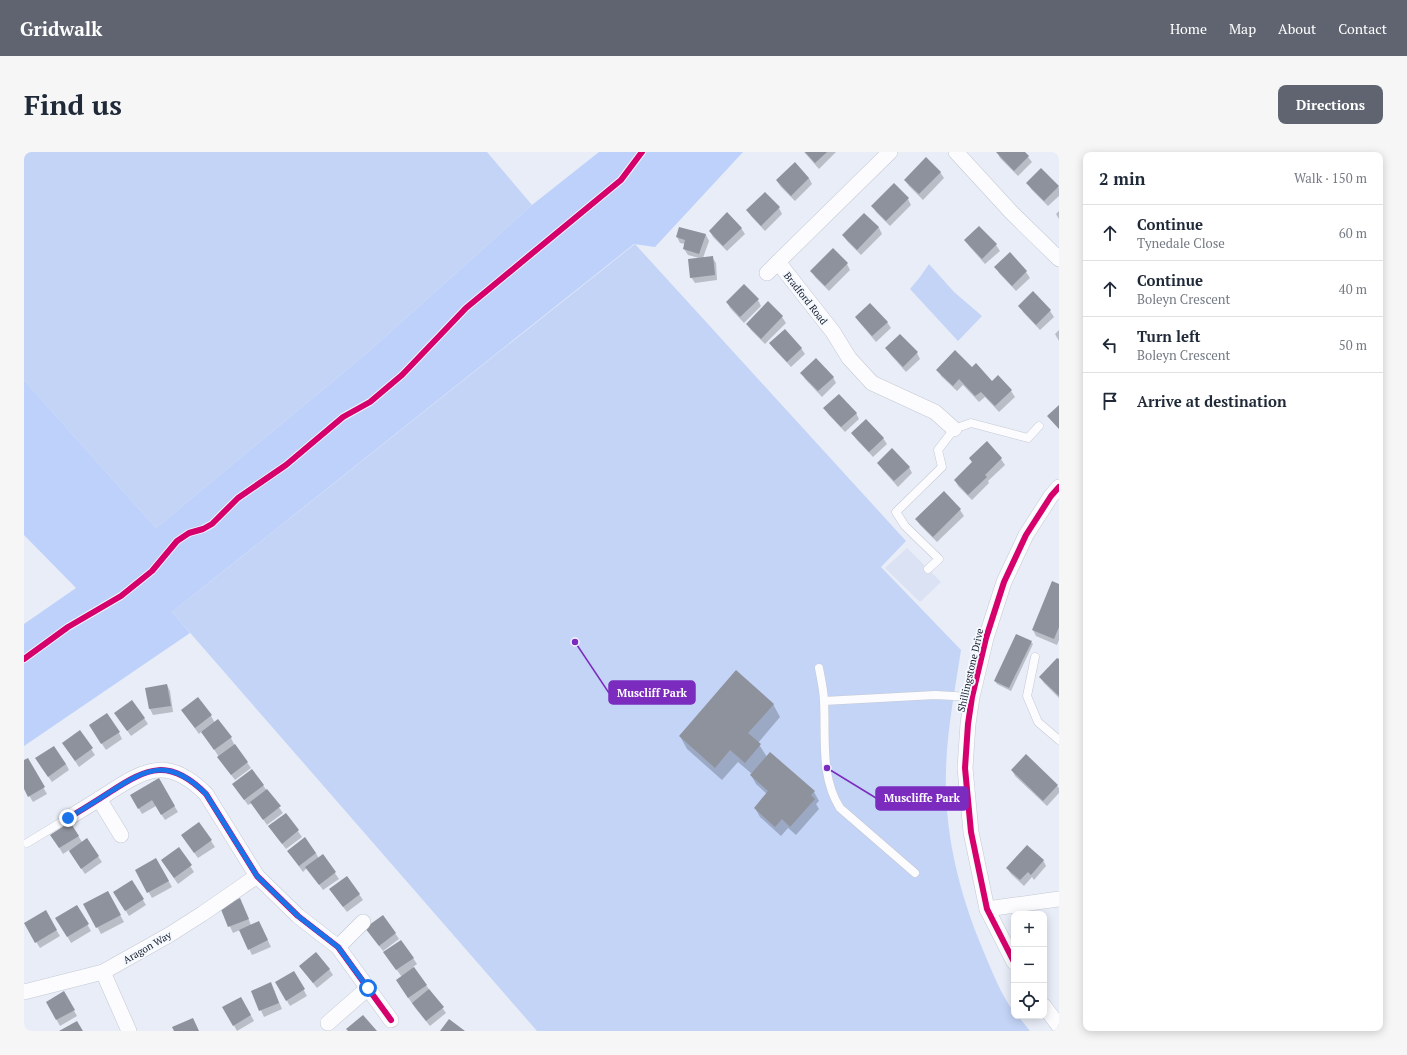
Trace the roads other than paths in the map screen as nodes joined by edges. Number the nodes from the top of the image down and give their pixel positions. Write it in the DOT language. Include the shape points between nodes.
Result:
graph roads {
  1 [pos="890,152"];
  2 [pos="956,152"];
  3 [pos="1059,259"];
  4 [pos="778,262"];
  5 [pos="767,273"];
  6 [pos="1039,426"];
  7 [pos="954,429"];
  8 [pos="1059,487"];
  9 [pos="928,569"];
  10 [pos="1035,657"];
  11 [pos="819,668"];
  12 [pos="972,697"];
  13 [pos="824,701"];
  14 [pos="1059,740"];
  15 [pos="99,799"];
  16 [pos="68,818"];
  17 [pos="121,835"];
  18 [pos="27,843"];
  19 [pos="915,873"];
  20 [pos="257,876"];
  21 [pos="1059,899"];
  22 [pos="987,909"];
  23 [pos="363,922"];
  24 [pos="338,947"];
  25 [pos="1011,956"];
  26 [pos="103,972"];
  27 [pos="368,988"];
  28 [pos="24,992"];
  29 [pos="1047,1010"];
  30 [pos="391,1020"];
  31 [pos="328,1023"];
  32 [pos="1059,1026"];
  33 [pos="129,1031"];
  1 -- 4 [label="street, Bradford Road"];
  2 -- 3 [label="street"];
  4 -- 5 [label="street"];
  4 -- 7 [label="street, Bradford Road" via="833,332 849,358 872,383 935,412"];
  6 -- 7 [label="lane" via="1028,438 971,423"];
  7 -- 9 [label="lane" via="938,450 942,467 896,512 905,526 939,559"];
  8 -- 12 [label="street, Shillingstone Drive" via="1026,535 1004,582 986,638"];
  10 -- 14 [label="lane" via="1027,696 1038,722"];
  11 -- 13 [label="lane"];
  12 -- 13 [label="lane" via="935,695"];
  12 -- 22 [label="street, Shillingstone Drive" via="965,768 971,832"];
  13 -- 19 [label="lane" via="827,776 834,799 840,808"];
  15 -- 16 [label="street"];
  15 -- 17 [label="street"];
  15 -- 20 [label="street" via="143,773 165,771 183,776 206,794"];
  16 -- 18 [label="lane"];
  20 -- 24 [label="street" via="298,916"];
  20 -- 26 [label="street, Aragon Way" via="169,935"];
  21 -- 22 [label="street"];
  22 -- 25 [label="street, Shillingstone Drive"];
  23 -- 24 [label="street"];
  24 -- 27 [label="street"];
  26 -- 28 [label="street, Aragon Way"];
  26 -- 33 [label="street"];
  27 -- 30 [label="street"];
  27 -- 31 [label="street"];
  29 -- 32 [label="street"];
}
